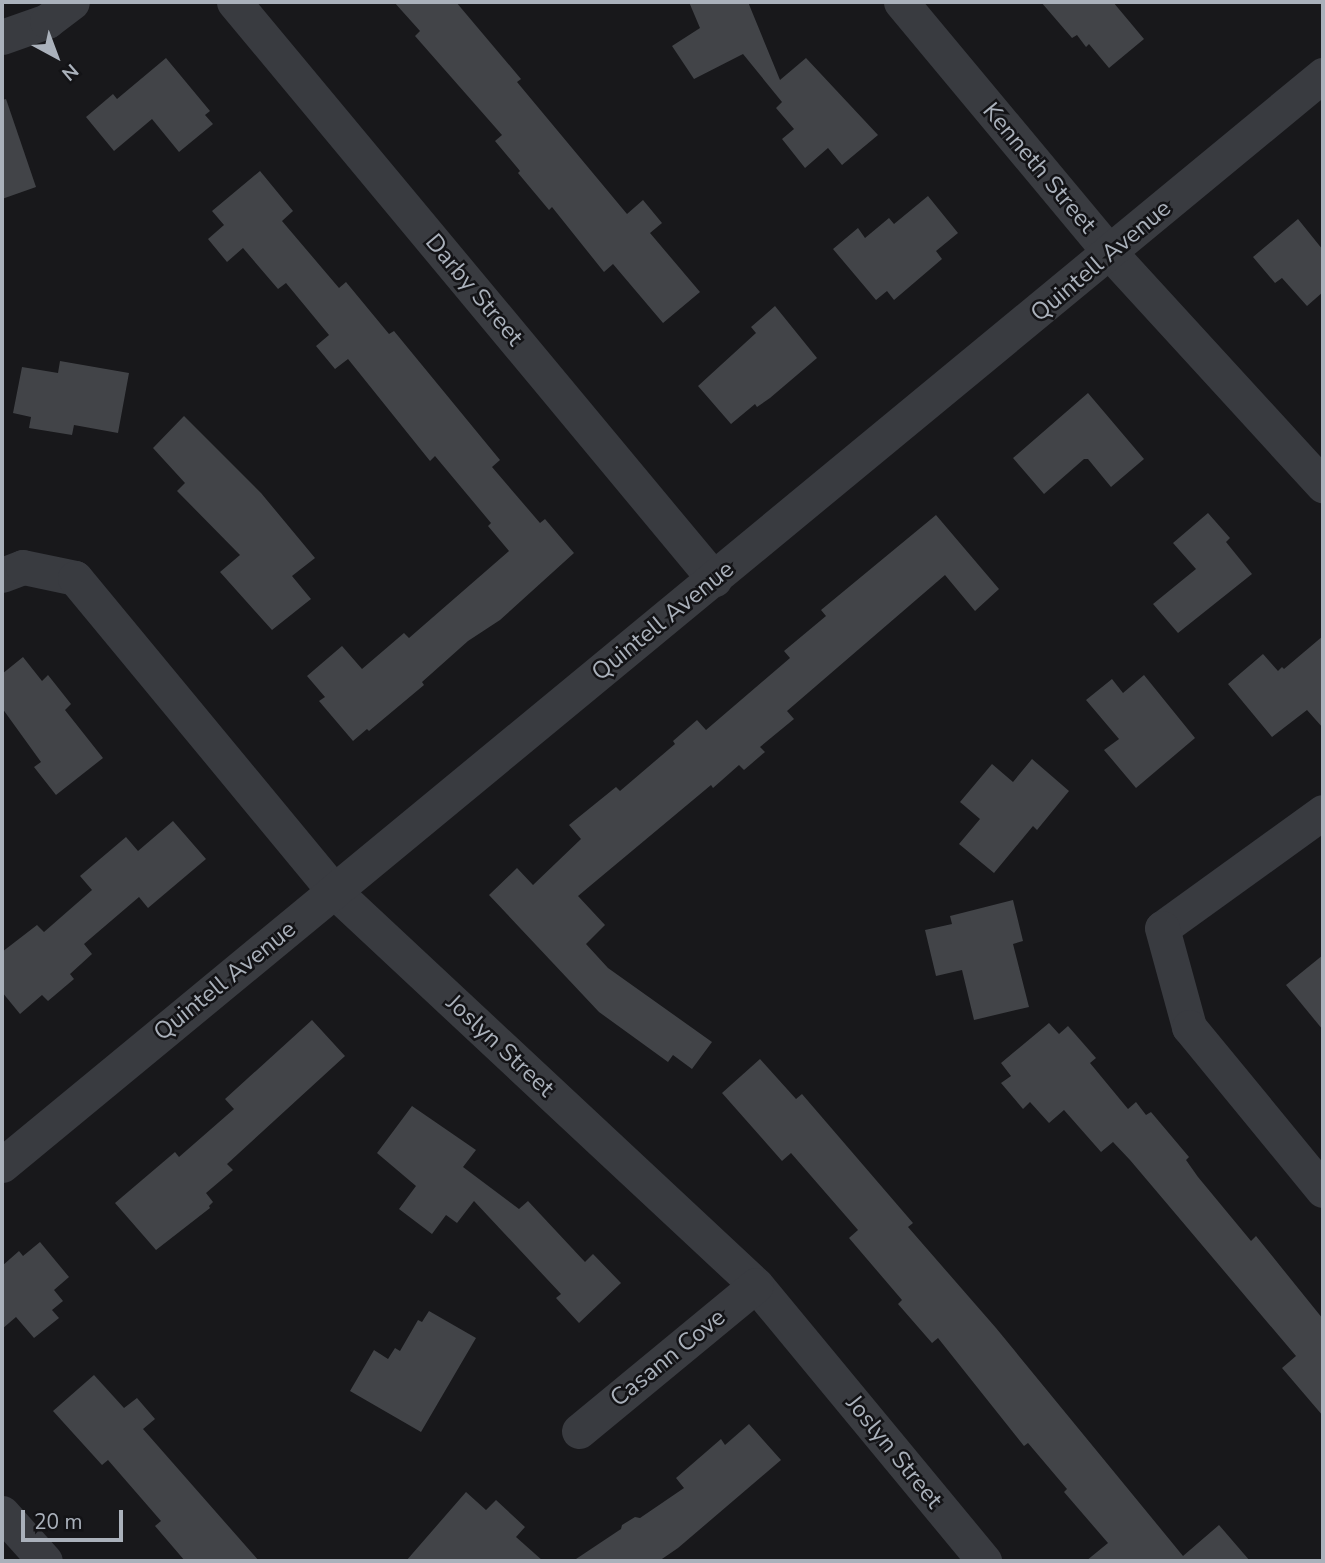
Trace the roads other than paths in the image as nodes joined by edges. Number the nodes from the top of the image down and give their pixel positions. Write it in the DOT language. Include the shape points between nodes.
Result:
graph roads {
  1 [pos="72,2"];
  2 [pos="234,2"];
  3 [pos="901,2"];
  4 [pos="2,37"];
  5 [pos="1323,75"];
  6 [pos="1111,254"];
  7 [pos="1323,485"];
  8 [pos="2,575"];
  9 [pos="714,579"];
  10 [pos="1323,811"];
  11 [pos="334,891"];
  12 [pos="2,1165"];
  13 [pos="1323,1190"];
  14 [pos="757,1285"];
  15 [pos="579,1431"];
  16 [pos="2,1513"];
  17 [pos="45,1561"];
  18 [pos="984,1561"];
  1 -- 4 [label="street" via="47,21"];
  2 -- 9 [label="street, Darby Street"];
  3 -- 6 [label="street, Kenneth Street"];
  5 -- 6 [label="street, Quintell Avenue"];
  6 -- 7 [label="street, Kenneth Street"];
  6 -- 9 [label="street, Quintell Avenue"];
  8 -- 11 [label="street, Joslyn Street" via="23,568 75,578"];
  9 -- 11 [label="street, Quintell Avenue"];
  10 -- 13 [label="street" via="1163,928 1189,1027"];
  11 -- 12 [label="street, Quintell Avenue"];
  11 -- 14 [label="street, Joslyn Street"];
  14 -- 15 [label="street, Casann Cove"];
  14 -- 18 [label="street, Joslyn Street"];
  16 -- 17 [label="street"];
}
